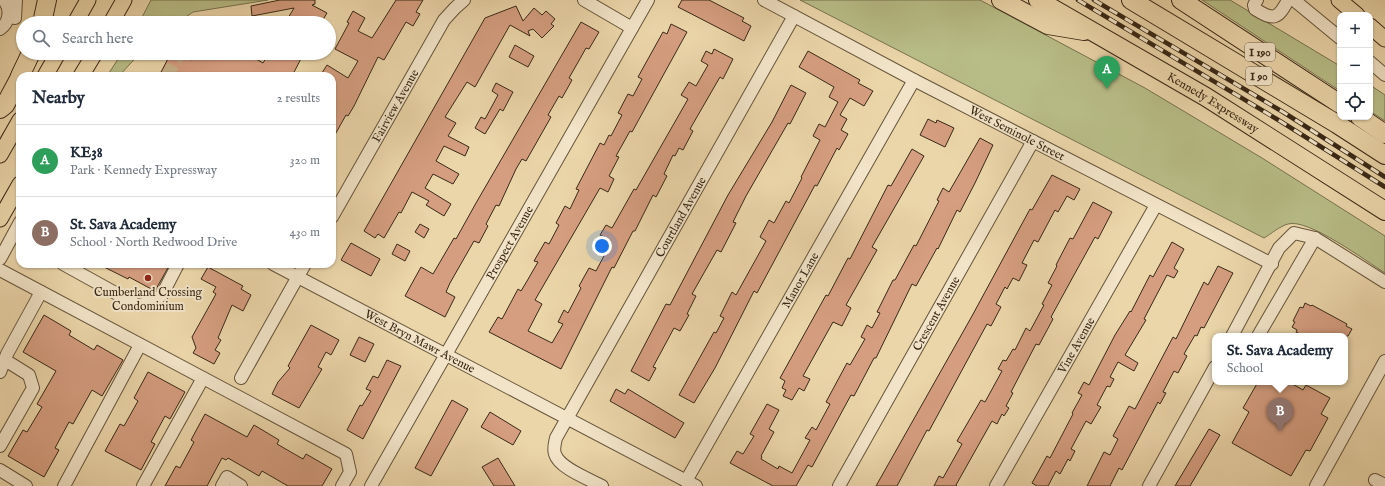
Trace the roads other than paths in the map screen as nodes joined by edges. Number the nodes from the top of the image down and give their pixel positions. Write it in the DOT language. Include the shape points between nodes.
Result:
graph roads {
  1 [pos="4,0"];
  2 [pos="16,0"];
  3 [pos="47,0"];
  4 [pos="88,0"];
  5 [pos="124,0"];
  6 [pos="464,0"];
  7 [pos="584,0"];
  8 [pos="648,0"];
  9 [pos="764,0"];
  10 [pos="1001,0"];
  11 [pos="1038,0"];
  12 [pos="1131,0"];
  13 [pos="1180,0"];
  14 [pos="1257,0"];
  15 [pos="1288,0"];
  16 [pos="1294,0"];
  17 [pos="1339,0"];
  18 [pos="1353,12"];
  19 [pos="44,16"];
  20 [pos="79,16"];
  21 [pos="116,16"];
  22 [pos="794,16"];
  23 [pos="8,17"];
  24 [pos="632,28"];
  25 [pos="0,29"];
  26 [pos="1373,29"];
  27 [pos="1099,34"];
  28 [pos="1337,36"];
  29 [pos="1385,39"];
  30 [pos="28,60"];
  31 [pos="54,60"];
  32 [pos="90,60"];
  33 [pos="1373,65"];
  34 [pos="22,72"];
  35 [pos="47,72"];
  36 [pos="83,72"];
  37 [pos="1385,75"];
  38 [pos="914,80"];
  39 [pos="16,84"];
  40 [pos="1337,102"];
  41 [pos="0,109"];
  42 [pos="1364,120"];
  43 [pos="16,127"];
  44 [pos="1385,134"];
  45 [pos="1034,141"];
  46 [pos="0,155"];
  47 [pos="1385,155"];
  48 [pos="16,191"];
  49 [pos="1156,205"];
  50 [pos="336,210"];
  51 [pos="1385,211"];
  52 [pos="0,219"];
  53 [pos="16,238"];
  54 [pos="1315,238"];
  55 [pos="0,259"];
  56 [pos="1272,264"];
  57 [pos="70,268"];
  58 [pos="176,268"];
  59 [pos="280,268"];
  60 [pos="303,268"];
  61 [pos="0,270"];
  62 [pos="297,277"];
  63 [pos="1385,282"];
  64 [pos="41,292"];
  65 [pos="1234,333"];
  66 [pos="1260,333"];
  67 [pos="140,345"];
  68 [pos="446,354"];
  69 [pos="5,360"];
  70 [pos="1385,361"];
  71 [pos="0,372"];
  72 [pos="1212,372"];
  73 [pos="203,378"];
  74 [pos="241,378"];
  75 [pos="566,418"];
  76 [pos="0,446"];
  77 [pos="0,470"];
  78 [pos="691,483"];
  79 [pos="26,486"];
  80 [pos="64,486"];
  81 [pos="143,486"];
  82 [pos="222,486"];
  83 [pos="241,486"];
  84 [pos="342,486"];
  85 [pos="370,486"];
  86 [pos="602,486"];
  87 [pos="839,486"];
  88 [pos="996,486"];
  89 [pos="1150,486"];
  90 [pos="1316,486"];
  1 -- 23 [label="street" via="9,10"];
  2 -- 23 [label="street" via="15,18"];
  3 -- 19 [label="highway"];
  4 -- 20 [label="main road"];
  5 -- 21 [label="main road"];
  6 -- 50 [label="street, Fairview Avenue" via="444,20"];
  7 -- 24 [label="street"];
  8 -- 24 [label="street, Prospect Avenue"];
  9 -- 22 [label="street, West Seminole Street"];
  10 -- 27 [label="highway" via="1048,25"];
  11 -- 27 [label="highway, Kennedy Expressway"];
  12 -- 47 [label="highway, I 90"];
  13 -- 40 [label="highway, I 190"];
  14 -- 15 [label="street" via="1255,9 1273,17 1281,13"];
  16 -- 28 [label="street"];
  17 -- 18 [label="main road"];
  22 -- 38 [label="street, West Seminole Street"];
  22 -- 75 [label="street, Courtland Avenue"];
  23 -- 25 [label="street"];
  24 -- 68 [label="street, Prospect Avenue"];
  26 -- 29 [label="main road"];
  27 -- 51 [label="highway, Kennedy Expressway" via="1206,96"];
  30 -- 34 [label="highway"];
  31 -- 35 [label="main road"];
  32 -- 36 [label="main road"];
  33 -- 37 [label="street"];
  38 -- 45 [label="street, West Seminole Street"];
  38 -- 78 [label="street, Manor Lane"];
  39 -- 41 [label="highway" via="5,105"];
  42 -- 44 [label="highway"];
  43 -- 46 [label="main road"];
  45 -- 49 [label="street, West Seminole Street"];
  45 -- 87 [label="street, Crescent Avenue"];
  48 -- 52 [label="main road"];
  49 -- 56 [label="street, West Seminole Street"];
  49 -- 88 [label="street, Vine Avenue"];
  53 -- 55 [label="street"];
  54 -- 56 [label="street" via="1294,233 1279,248"];
  54 -- 63 [label="street"];
  54 -- 66 [label="street"];
  56 -- 65 [label="street"];
  57 -- 58 [label="street" via="138,305 151,303 162,295"];
  59 -- 62 [label="street, West Bryn Mawr Avenue"];
  60 -- 62 [label="street"];
  61 -- 64 [label="street"];
  62 -- 68 [label="street, West Bryn Mawr Avenue"];
  62 -- 74 [label="street"];
  64 -- 67 [label="street"];
  64 -- 69 [label="street"];
  67 -- 73 [label="street"];
  67 -- 80 [label="street"];
  68 -- 75 [label="street, West Bryn Mawr Avenue"];
  68 -- 85 [label="street, Prospect Avenue"];
  69 -- 71 [label="street"];
  69 -- 76 [label="street" via="29,375 33,388"];
  70 -- 90 [label="street"];
  72 -- 89 [label="street"];
  73 -- 81 [label="street"];
  73 -- 84 [label="street" via="346,454 350,472"];
  75 -- 78 [label="street, West Bryn Mawr Avenue"];
  75 -- 86 [label="street" via="554,446 554,453 564,466"];
  77 -- 79 [label="street"];
  82 -- 83 [label="street" via="227,478"];
}
